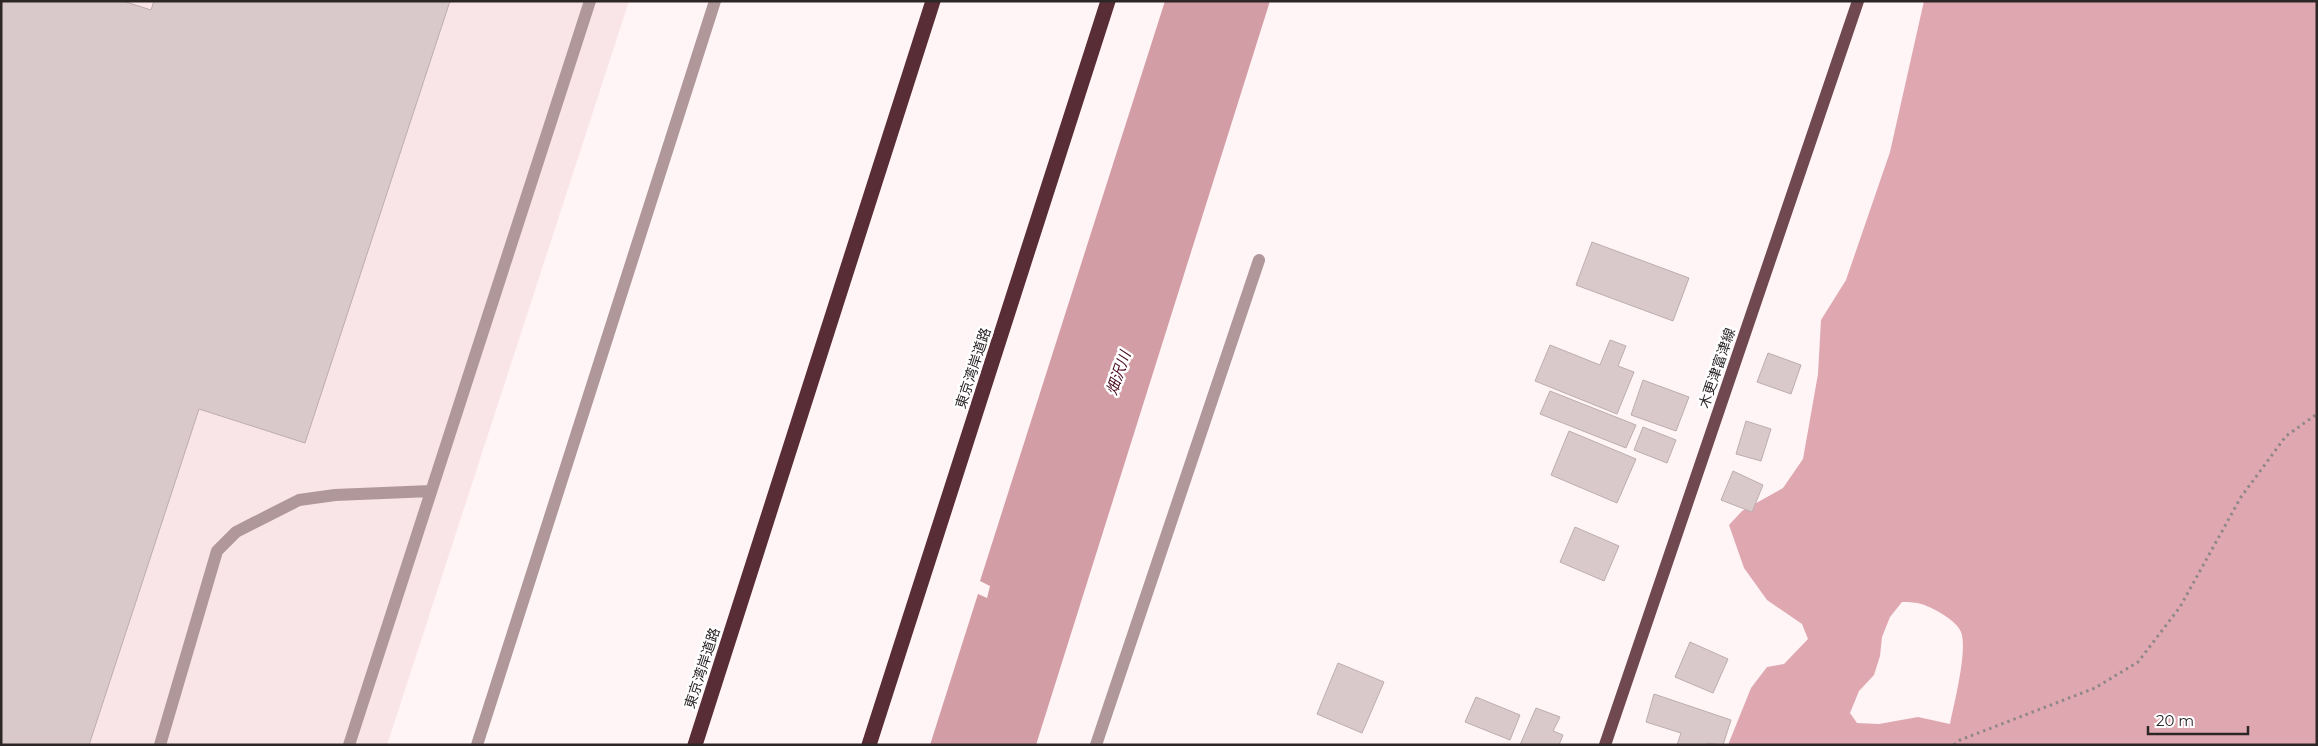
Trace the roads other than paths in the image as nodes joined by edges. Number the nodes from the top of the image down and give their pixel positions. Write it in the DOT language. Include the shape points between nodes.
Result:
graph roads {
  1 [pos="590,1"];
  2 [pos="715,1"];
  3 [pos="933,1"];
  4 [pos="1108,1"];
  5 [pos="1858,1"];
  6 [pos="1259,260"];
  7 [pos="431,491"];
  8 [pos="160,745"];
  9 [pos="349,745"];
  10 [pos="477,745"];
  11 [pos="695,745"];
  12 [pos="869,745"];
  13 [pos="1096,745"];
  14 [pos="1605,745"];
  1 -- 7 [label="street"];
  2 -- 10 [label="street"];
  3 -- 11 [label="highway, 東京湾岸道路"];
  4 -- 12 [label="highway, 東京湾岸道路"];
  5 -- 14 [label="main road, 木更津富津線"];
  6 -- 13 [label="street"];
  7 -- 8 [label="street" via="299,500 236,532 217,552"];
  7 -- 9 [label="street"];
}
